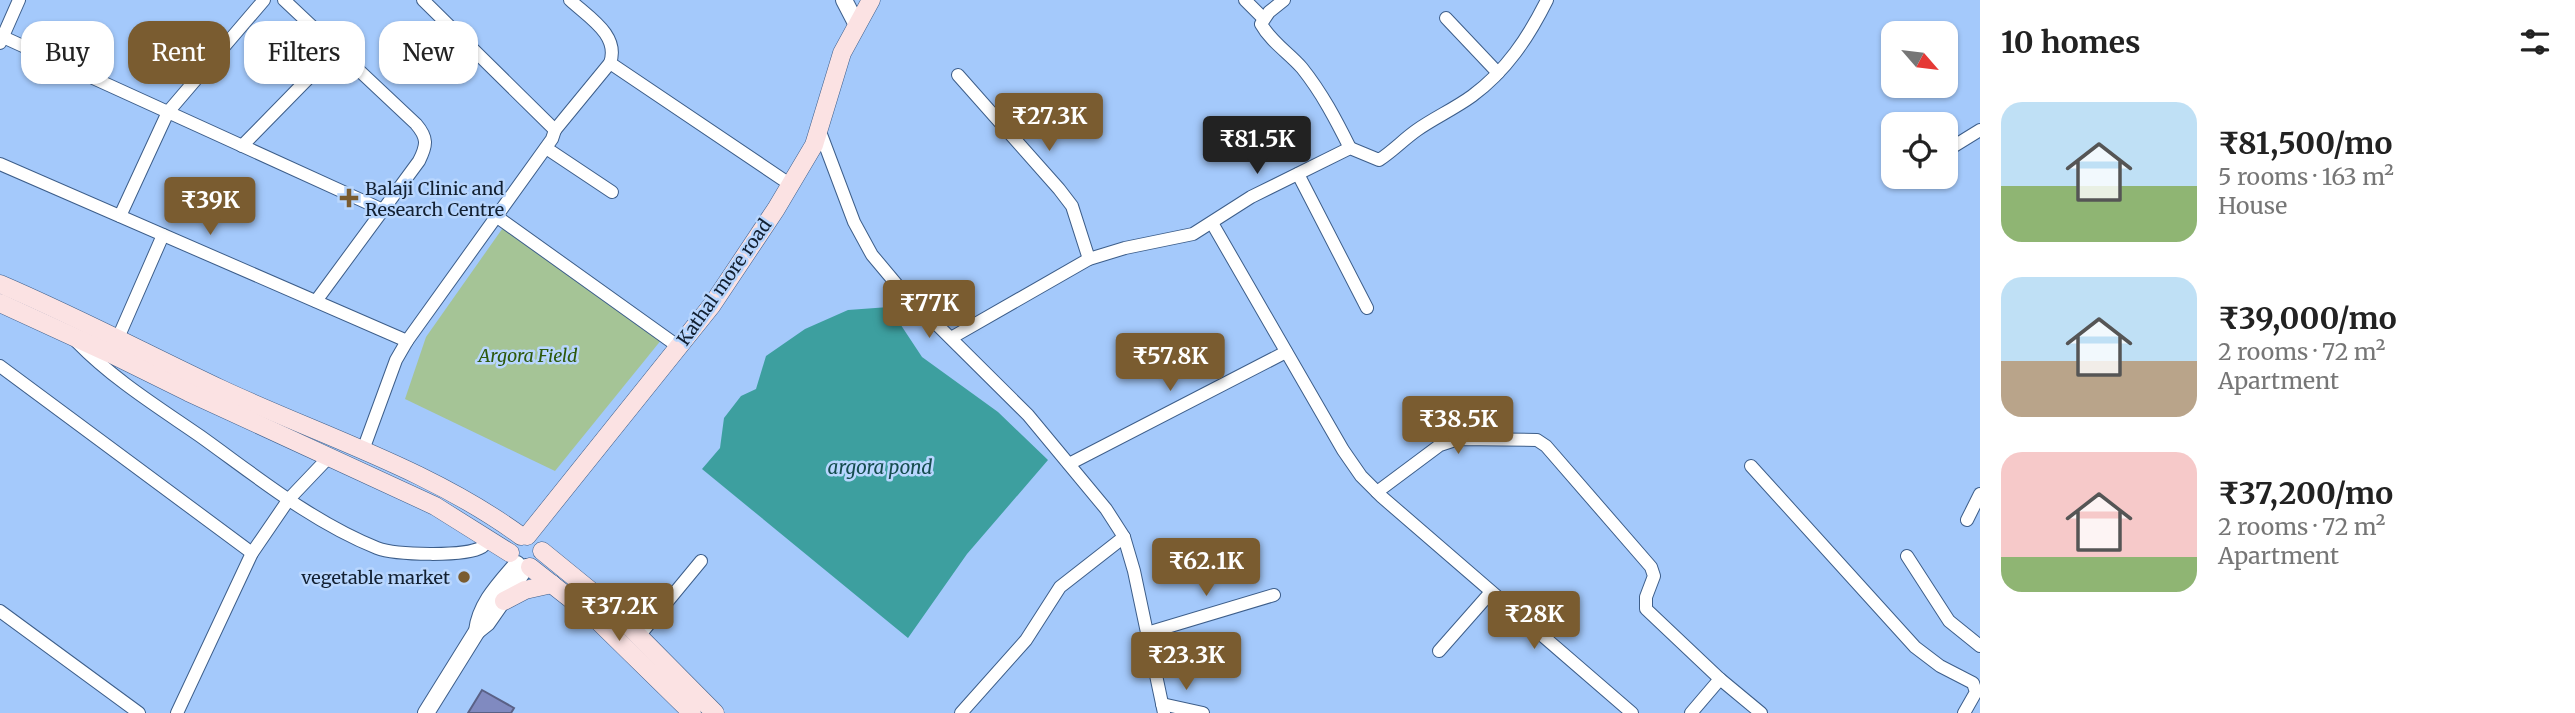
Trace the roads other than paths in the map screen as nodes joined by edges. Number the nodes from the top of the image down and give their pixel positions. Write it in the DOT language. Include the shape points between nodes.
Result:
graph roads {
  1 [pos="19,0"];
  2 [pos="264,0"];
  3 [pos="284,0"];
  4 [pos="424,0"];
  5 [pos="570,0"];
  6 [pos="844,0"];
  7 [pos="871,0"];
  8 [pos="1245,0"];
  9 [pos="1284,0"];
  10 [pos="1547,0"];
  11 [pos="1446,18"];
  12 [pos="1263,19"];
  13 [pos="307,21"];
  14 [pos="857,25"];
  15 [pos="1,40"];
  16 [pos="610,63"];
  17 [pos="1498,73"];
  18 [pos="958,75"];
  19 [pos="365,76"];
  20 [pos="303,84"];
  21 [pos="168,112"];
  22 [pos="819,129"];
  23 [pos="555,130"];
  24 [pos="1980,130"];
  25 [pos="1958,144"];
  26 [pos="242,146"];
  27 [pos="546,148"];
  28 [pos="1350,148"];
  29 [pos="0,164"];
  30 [pos="1298,174"];
  31 [pos="791,185"];
  32 [pos="612,192"];
  33 [pos="383,210"];
  34 [pos="120,216"];
  35 [pos="496,216"];
  36 [pos="1212,223"];
  37 [pos="163,235"];
  38 [pos="1089,259"];
  39 [pos="0,284"];
  40 [pos="316,301"];
  41 [pos="0,303"];
  42 [pos="1367,308"];
  43 [pos="67,333"];
  44 [pos="118,338"];
  45 [pos="951,338"];
  46 [pos="407,341"];
  47 [pos="679,346"];
  48 [pos="1286,352"];
  49 [pos="0,366"];
  50 [pos="363,450"];
  51 [pos="329,457"];
  52 [pos="1069,464"];
  53 [pos="1751,466"];
  54 [pos="1377,492"];
  55 [pos="1980,494"];
  56 [pos="289,499"];
  57 [pos="1967,520"];
  58 [pos="524,536"];
  59 [pos="1124,537"];
  60 [pos="490,539"];
  61 [pos="542,551"];
  62 [pos="252,553"];
  63 [pos="1907,556"];
  64 [pos="701,561"];
  65 [pos="521,563"];
  66 [pos="552,584"];
  67 [pos="1491,592"];
  68 [pos="1274,594"];
  69 [pos="504,601"];
  70 [pos="0,611"];
  71 [pos="477,631"];
  72 [pos="1147,633"];
  73 [pos="639,636"];
  74 [pos="1980,646"];
  75 [pos="1439,651"];
  76 [pos="1720,679"];
  77 [pos="1163,708"];
  78 [pos="139,713"];
  79 [pos="177,713"];
  80 [pos="426,713"];
  81 [pos="692,713"];
  82 [pos="715,713"];
  83 [pos="961,713"];
  84 [pos="1203,713"];
  85 [pos="1632,713"];
  86 [pos="1691,713"];
  87 [pos="1761,713"];
  88 [pos="1964,713"];
  1 -- 15 [label="street"];
  2 -- 21 [label="street"];
  3 -- 13 [label="street"];
  4 -- 23 [label="street"];
  5 -- 16 [label="street" via="611,42"];
  6 -- 14 [label="street"];
  7 -- 14 [label="main road, Kathal more road"];
  8 -- 12 [label="street"];
  9 -- 12 [label="street"];
  10 -- 17 [label="street" via="1531,32"];
  11 -- 17 [label="street"];
  12 -- 28 [label="street" via="1266,32 1318,89"];
  14 -- 22 [label="main road, Kathal more road" via="842,53"];
  15 -- 21 [label="street"];
  16 -- 23 [label="street"];
  16 -- 31 [label="street"];
  17 -- 28 [label="street" via="1379,160"];
  18 -- 38 [label="street" via="1066,198"];
  19 -- 33 [label="street" via="425,134 427,145"];
  20 -- 26 [label="street"];
  21 -- 26 [label="street"];
  21 -- 34 [label="street"];
  22 -- 31 [label="main road, Kathal more road"];
  22 -- 45 [label="street" via="854,222 872,256"];
  23 -- 27 [label="street"];
  24 -- 25 [label="street"];
  26 -- 33 [label="street"];
  27 -- 32 [label="street"];
  27 -- 35 [label="street"];
  28 -- 30 [label="street"];
  29 -- 34 [label="street"];
  30 -- 36 [label="street"];
  30 -- 42 [label="street"];
  31 -- 47 [label="main road, Kathal more road" via="712,305"];
  33 -- 40 [label="street"];
  34 -- 37 [label="street"];
  35 -- 46 [label="street"];
  35 -- 47 [label="street"];
  36 -- 38 [label="street" via="1180,239"];
  36 -- 48 [label="street"];
  37 -- 40 [label="street"];
  37 -- 44 [label="street"];
  38 -- 45 [label="street"];
  39 -- 44 [label="main road"];
  40 -- 46 [label="street"];
  41 -- 43 [label="main road"];
  43 -- 51 [label="main road"];
  43 -- 56 [label="street" via="113,374"];
  44 -- 50 [label="main road" via="221,389"];
  45 -- 52 [label="street" via="1028,415"];
  46 -- 50 [label="street"];
  47 -- 58 [label="main road, Kathal more road"];
  48 -- 52 [label="street"];
  48 -- 54 [label="street" via="1343,450"];
  49 -- 62 [label="street"];
  50 -- 58 [label="main road" via="436,483"];
  51 -- 56 [label="street"];
  51 -- 60 [label="main road" via="435,506"];
  52 -- 59 [label="street"];
  53 -- 88 [label="street" via="1915,647 1973,683 1976,692"];
  54 -- 67 [label="street"];
  54 -- 76 [label="street" via="1433,450 1458,439 1537,440 1651,567 1654,576 1646,609"];
  55 -- 57 [label="street"];
  56 -- 60 [label="street" via="380,549 450,553 481,548"];
  56 -- 62 [label="street"];
  58 -- 61 [label="main road" via="534,538"];
  58 -- 65 [label="main road" via="515,540"];
  59 -- 72 [label="street"];
  59 -- 83 [label="street" via="1060,587 1041,621"];
  60 -- 65 [label="main road"];
  61 -- 65 [label="main road" via="536,563"];
  61 -- 73 [label="main road"];
  62 -- 79 [label="street"];
  63 -- 74 [label="street" via="1949,621"];
  64 -- 73 [label="street"];
  65 -- 66 [label="main road"];
  65 -- 69 [label="street"];
  65 -- 71 [label="street" via="493,593 478,618"];
  66 -- 69 [label="main road"];
  66 -- 81 [label="main road" via="596,619"];
  67 -- 75 [label="street"];
  67 -- 85 [label="street"];
  68 -- 72 [label="street"];
  69 -- 71 [label="street"];
  70 -- 78 [label="street"];
  71 -- 80 [label="street"];
  72 -- 77 [label="street"];
  73 -- 82 [label="main road"];
  76 -- 86 [label="street"];
  76 -- 87 [label="street"];
  77 -- 84 [label="street"];
}
